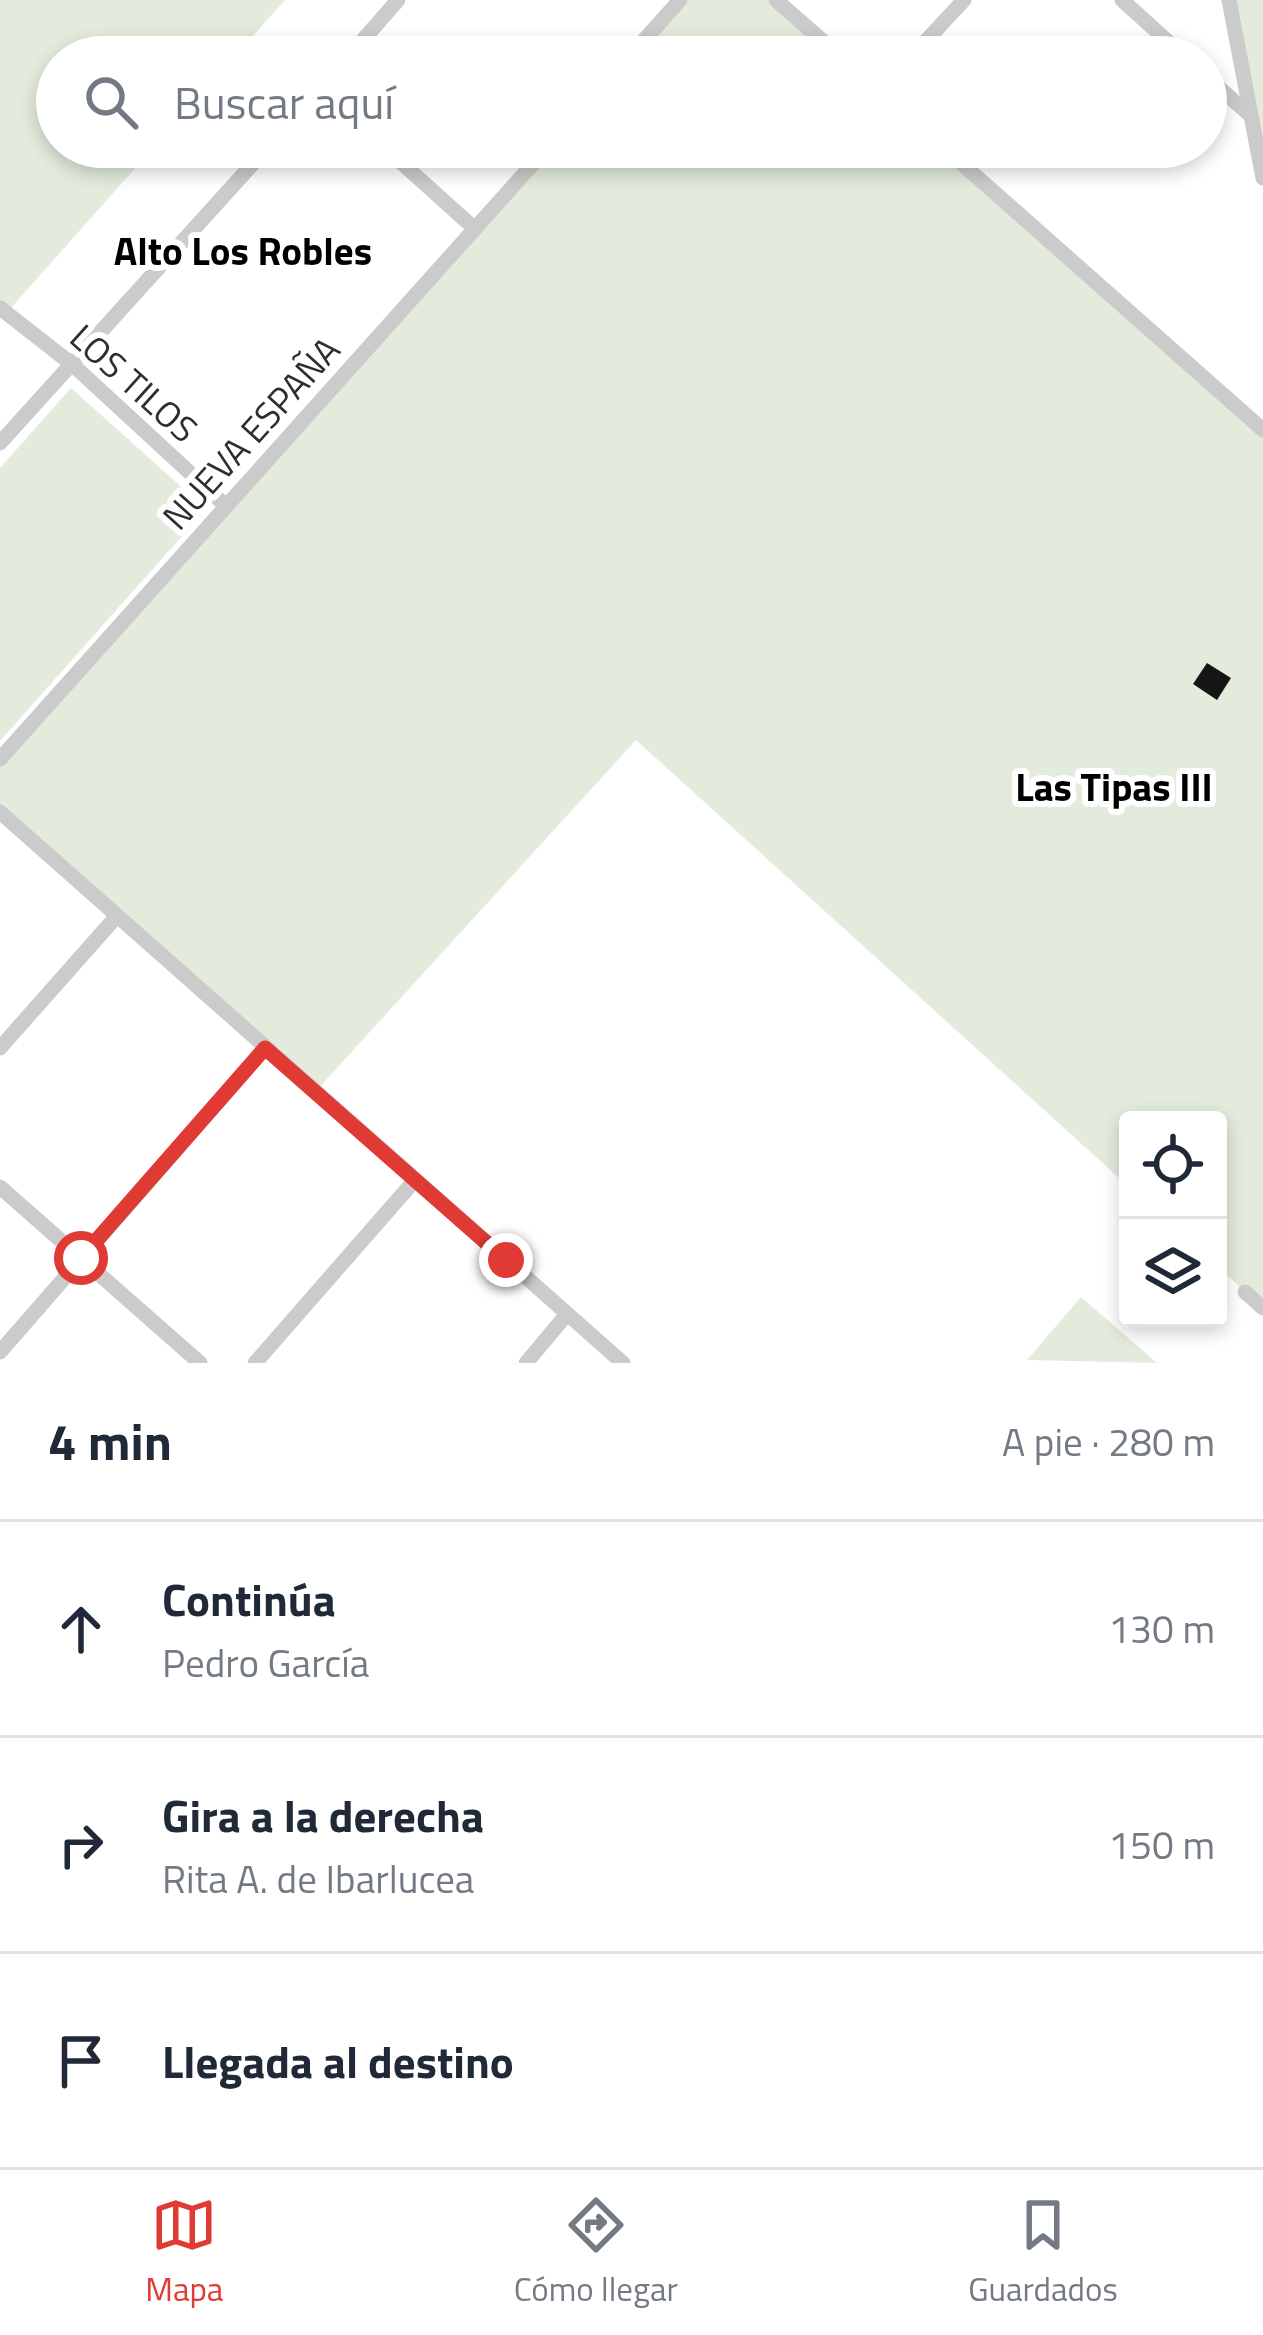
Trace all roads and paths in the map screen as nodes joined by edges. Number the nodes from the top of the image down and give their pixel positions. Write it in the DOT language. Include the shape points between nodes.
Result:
graph roads {
  1 [pos="398,0"];
  2 [pos="680,0"];
  3 [pos="776,0"];
  4 [pos="964,0"];
  5 [pos="1122,0"];
  6 [pos="1229,0"];
  7 [pos="366,36"];
  8 [pos="647,36"];
  9 [pos="817,36"];
  10 [pos="931,36"];
  11 [pos="1162,36"];
  12 [pos="1227,95"];
  13 [pos="1251,116"];
  14 [pos="249,168"];
  15 [pos="407,168"];
  16 [pos="529,168"];
  17 [pos="967,168"];
  18 [pos="1263,178"];
  19 [pos="475,229"];
  20 [pos="0,308"];
  21 [pos="73,365"];
  22 [pos="1263,430"];
  23 [pos="0,443"];
  24 [pos="226,506"];
  25 [pos="0,759"];
  26 [pos="0,812"];
  27 [pos="116,917"];
  28 [pos="0,1048"];
  29 [pos="265,1048"];
  30 [pos="415,1180"];
  31 [pos="0,1187"];
  32 [pos="81,1258"];
  33 [pos="1245,1292"];
  34 [pos="1263,1308"];
  35 [pos="568,1314"];
  36 [pos="0,1352"];
  37 [pos="200,1363"];
  38 [pos="254,1363"];
  39 [pos="526,1363"];
  40 [pos="623,1363"];
  1 -- 7 [label="street"];
  2 -- 8 [label="street"];
  3 -- 9 [label="street"];
  4 -- 10 [label="street"];
  5 -- 11 [label="street"];
  6 -- 13 [label="street"];
  12 -- 13 [label="street"];
  13 -- 18 [label="street"];
  14 -- 21 [label="street"];
  15 -- 19 [label="street"];
  16 -- 19 [label="street, NUEVA ESPAÑA"];
  17 -- 22 [label="street"];
  19 -- 24 [label="street, NUEVA ESPAÑA"];
  20 -- 21 [label="street, LOS TILOS"];
  21 -- 23 [label="street"];
  21 -- 24 [label="street, LOS TILOS"];
  24 -- 25 [label="street, NUEVA ESPAÑA"];
  26 -- 27 [label="street"];
  27 -- 28 [label="street"];
  27 -- 29 [label="street"];
  29 -- 30 [label="street"];
  29 -- 32 [label="street"];
  30 -- 35 [label="street"];
  30 -- 38 [label="street"];
  31 -- 32 [label="street"];
  32 -- 36 [label="street"];
  32 -- 37 [label="street"];
  33 -- 34 [label="street"];
  35 -- 39 [label="street"];
  35 -- 40 [label="street"];
}
